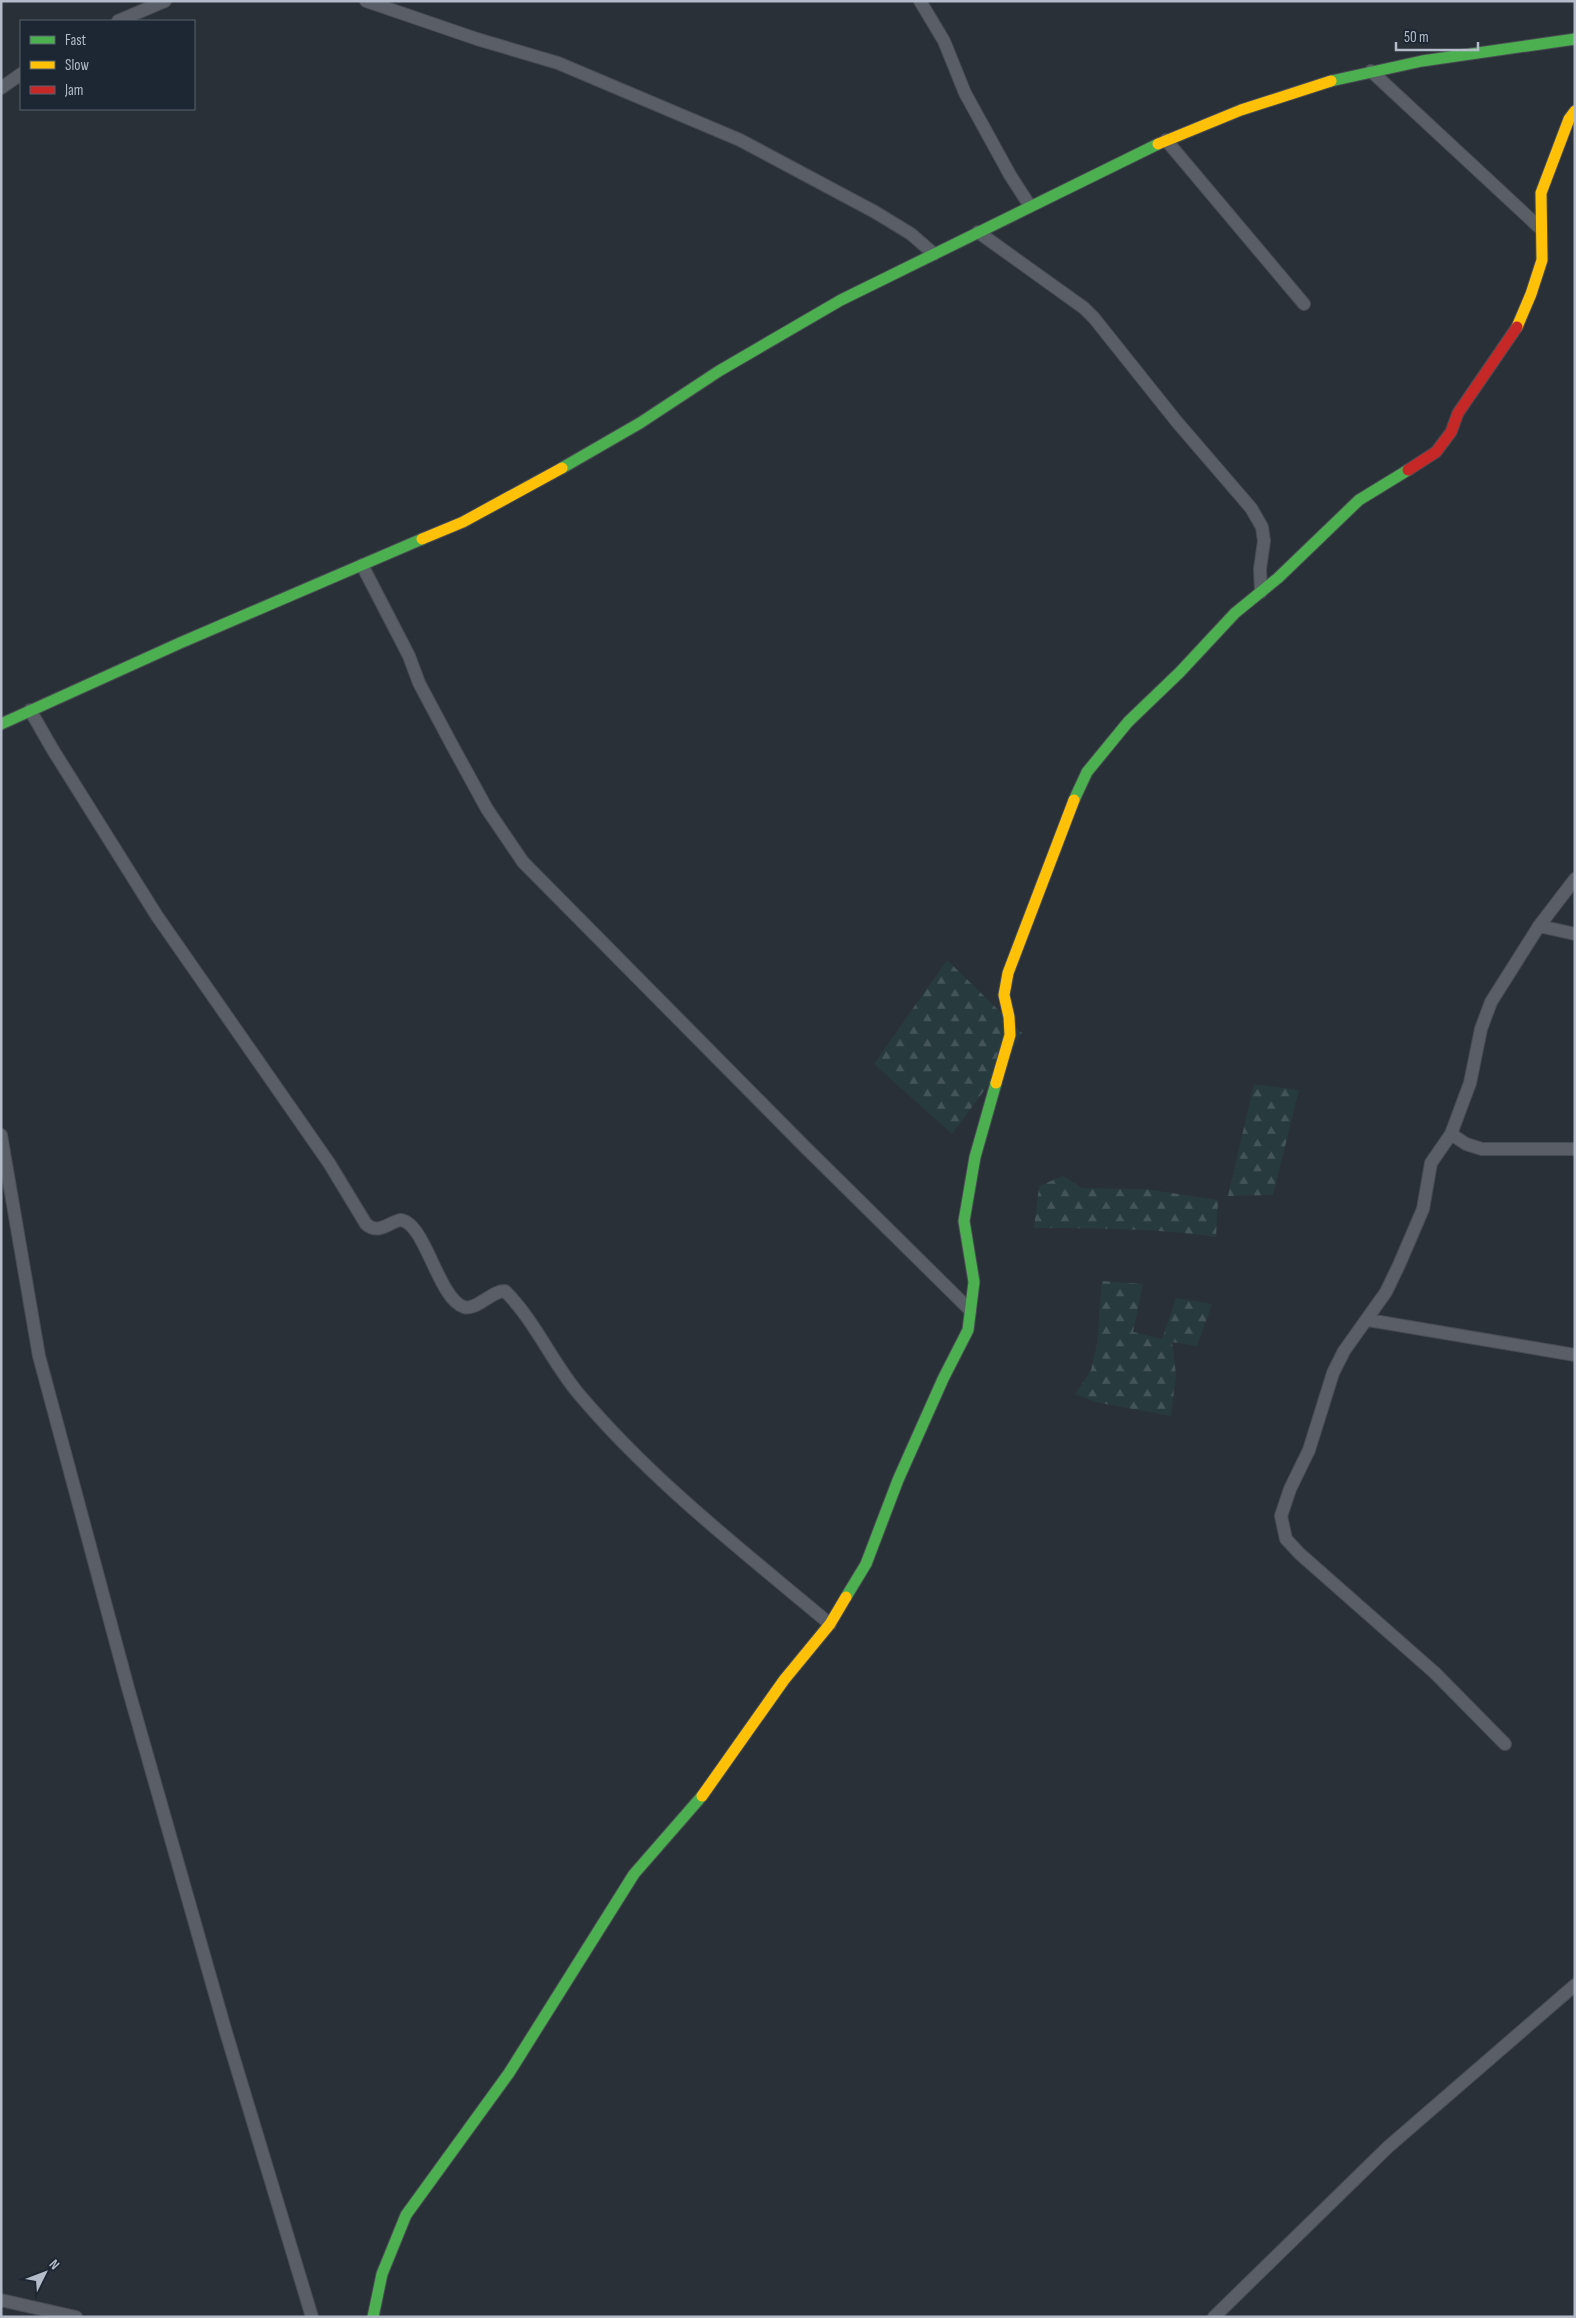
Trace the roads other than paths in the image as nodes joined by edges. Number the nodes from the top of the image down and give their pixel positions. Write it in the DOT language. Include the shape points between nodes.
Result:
graph roads {
  1 [pos="165,1"];
  2 [pos="366,1"];
  3 [pos="920,1"];
  4 [pos="148,5"];
  5 [pos="120,20"];
  6 [pos="1575,39"];
  7 [pos="1371,71"];
  8 [pos="20,75"];
  9 [pos="1,88"];
  10 [pos="1575,112"];
  11 [pos="1166,140"];
  12 [pos="1030,206"];
  13 [pos="1541,229"];
  14 [pos="978,232"];
  15 [pos="934,254"];
  16 [pos="1304,304"];
  17 [pos="362,565"];
  18 [pos="1261,592"];
  19 [pos="30,710"];
  20 [pos="1,724"];
  21 [pos="1575,879"];
  22 [pos="1538,926"];
  23 [pos="1575,934"];
  24 [pos="1451,1134"];
  25 [pos="1,1135"];
  26 [pos="1575,1149"];
  27 [pos="970,1310"];
  28 [pos="1368,1320"];
  29 [pos="1575,1355"];
  30 [pos="830,1624"];
  31 [pos="1505,1744"];
  32 [pos="1575,1985"];
  33 [pos="1,2300"];
  34 [pos="76,2317"];
  35 [pos="312,2317"];
  36 [pos="373,2317"];
  37 [pos="1214,2317"];
  1 -- 4 [label="street"];
  2 -- 15 [label="street" via="558,63 740,140 875,212"];
  3 -- 12 [label="street" via="944,41 965,93"];
  4 -- 5 [label="street"];
  6 -- 7 [label="street"];
  7 -- 11 [label="street" via="1254,106"];
  7 -- 13 [label="street"];
  8 -- 9 [label="street"];
  10 -- 13 [label="street" via="1569,119 1541,193"];
  11 -- 12 [label="street"];
  11 -- 16 [label="street"];
  12 -- 14 [label="street"];
  13 -- 18 [label="street" via="1542,260 1515,331 1458,413 1443,445 1359,500"];
  14 -- 15 [label="street"];
  14 -- 18 [label="street" via="1094,318 1251,508 1262,527 1264,541"];
  15 -- 17 [label="street" via="791,328 640,423 517,494 463,522"];
  17 -- 19 [label="street"];
  17 -- 27 [label="street" via="409,656 419,683 487,809 523,862"];
  18 -- 27 [label="street" via="1235,613 1128,722 1087,772 1067,813 1005,988 1010,1035 975,1157 964,1221 974,1282"];
  19 -- 20 [label="street"];
  19 -- 30 [label="street" via="157,916 329,1163 366,1224 378,1230 400,1220 407,1222 424,1244 444,1287 457,1304 465,1308 505,1291 577,1392 628,1446 700,1513"];
  21 -- 22 [label="street"];
  22 -- 23 [label="street"];
  22 -- 24 [label="street" via="1491,1002 1481,1029 1470,1083"];
  24 -- 26 [label="street" via="1482,1149"];
  24 -- 28 [label="street" via="1431,1163 1423,1209 1386,1292"];
  25 -- 35 [label="street" via="39,1356 130,1698"];
  27 -- 30 [label="street" via="968,1330 906,1463 866,1564"];
  28 -- 29 [label="street"];
  28 -- 31 [label="street" via="1344,1351 1333,1373 1309,1450 1281,1516 1286,1539 1435,1673"];
  30 -- 36 [label="street" via="784,1680 706,1791 634,1874 509,2073 406,2215 382,2274"];
  32 -- 37 [label="street" via="1388,2147"];
  33 -- 34 [label="street"];
}
